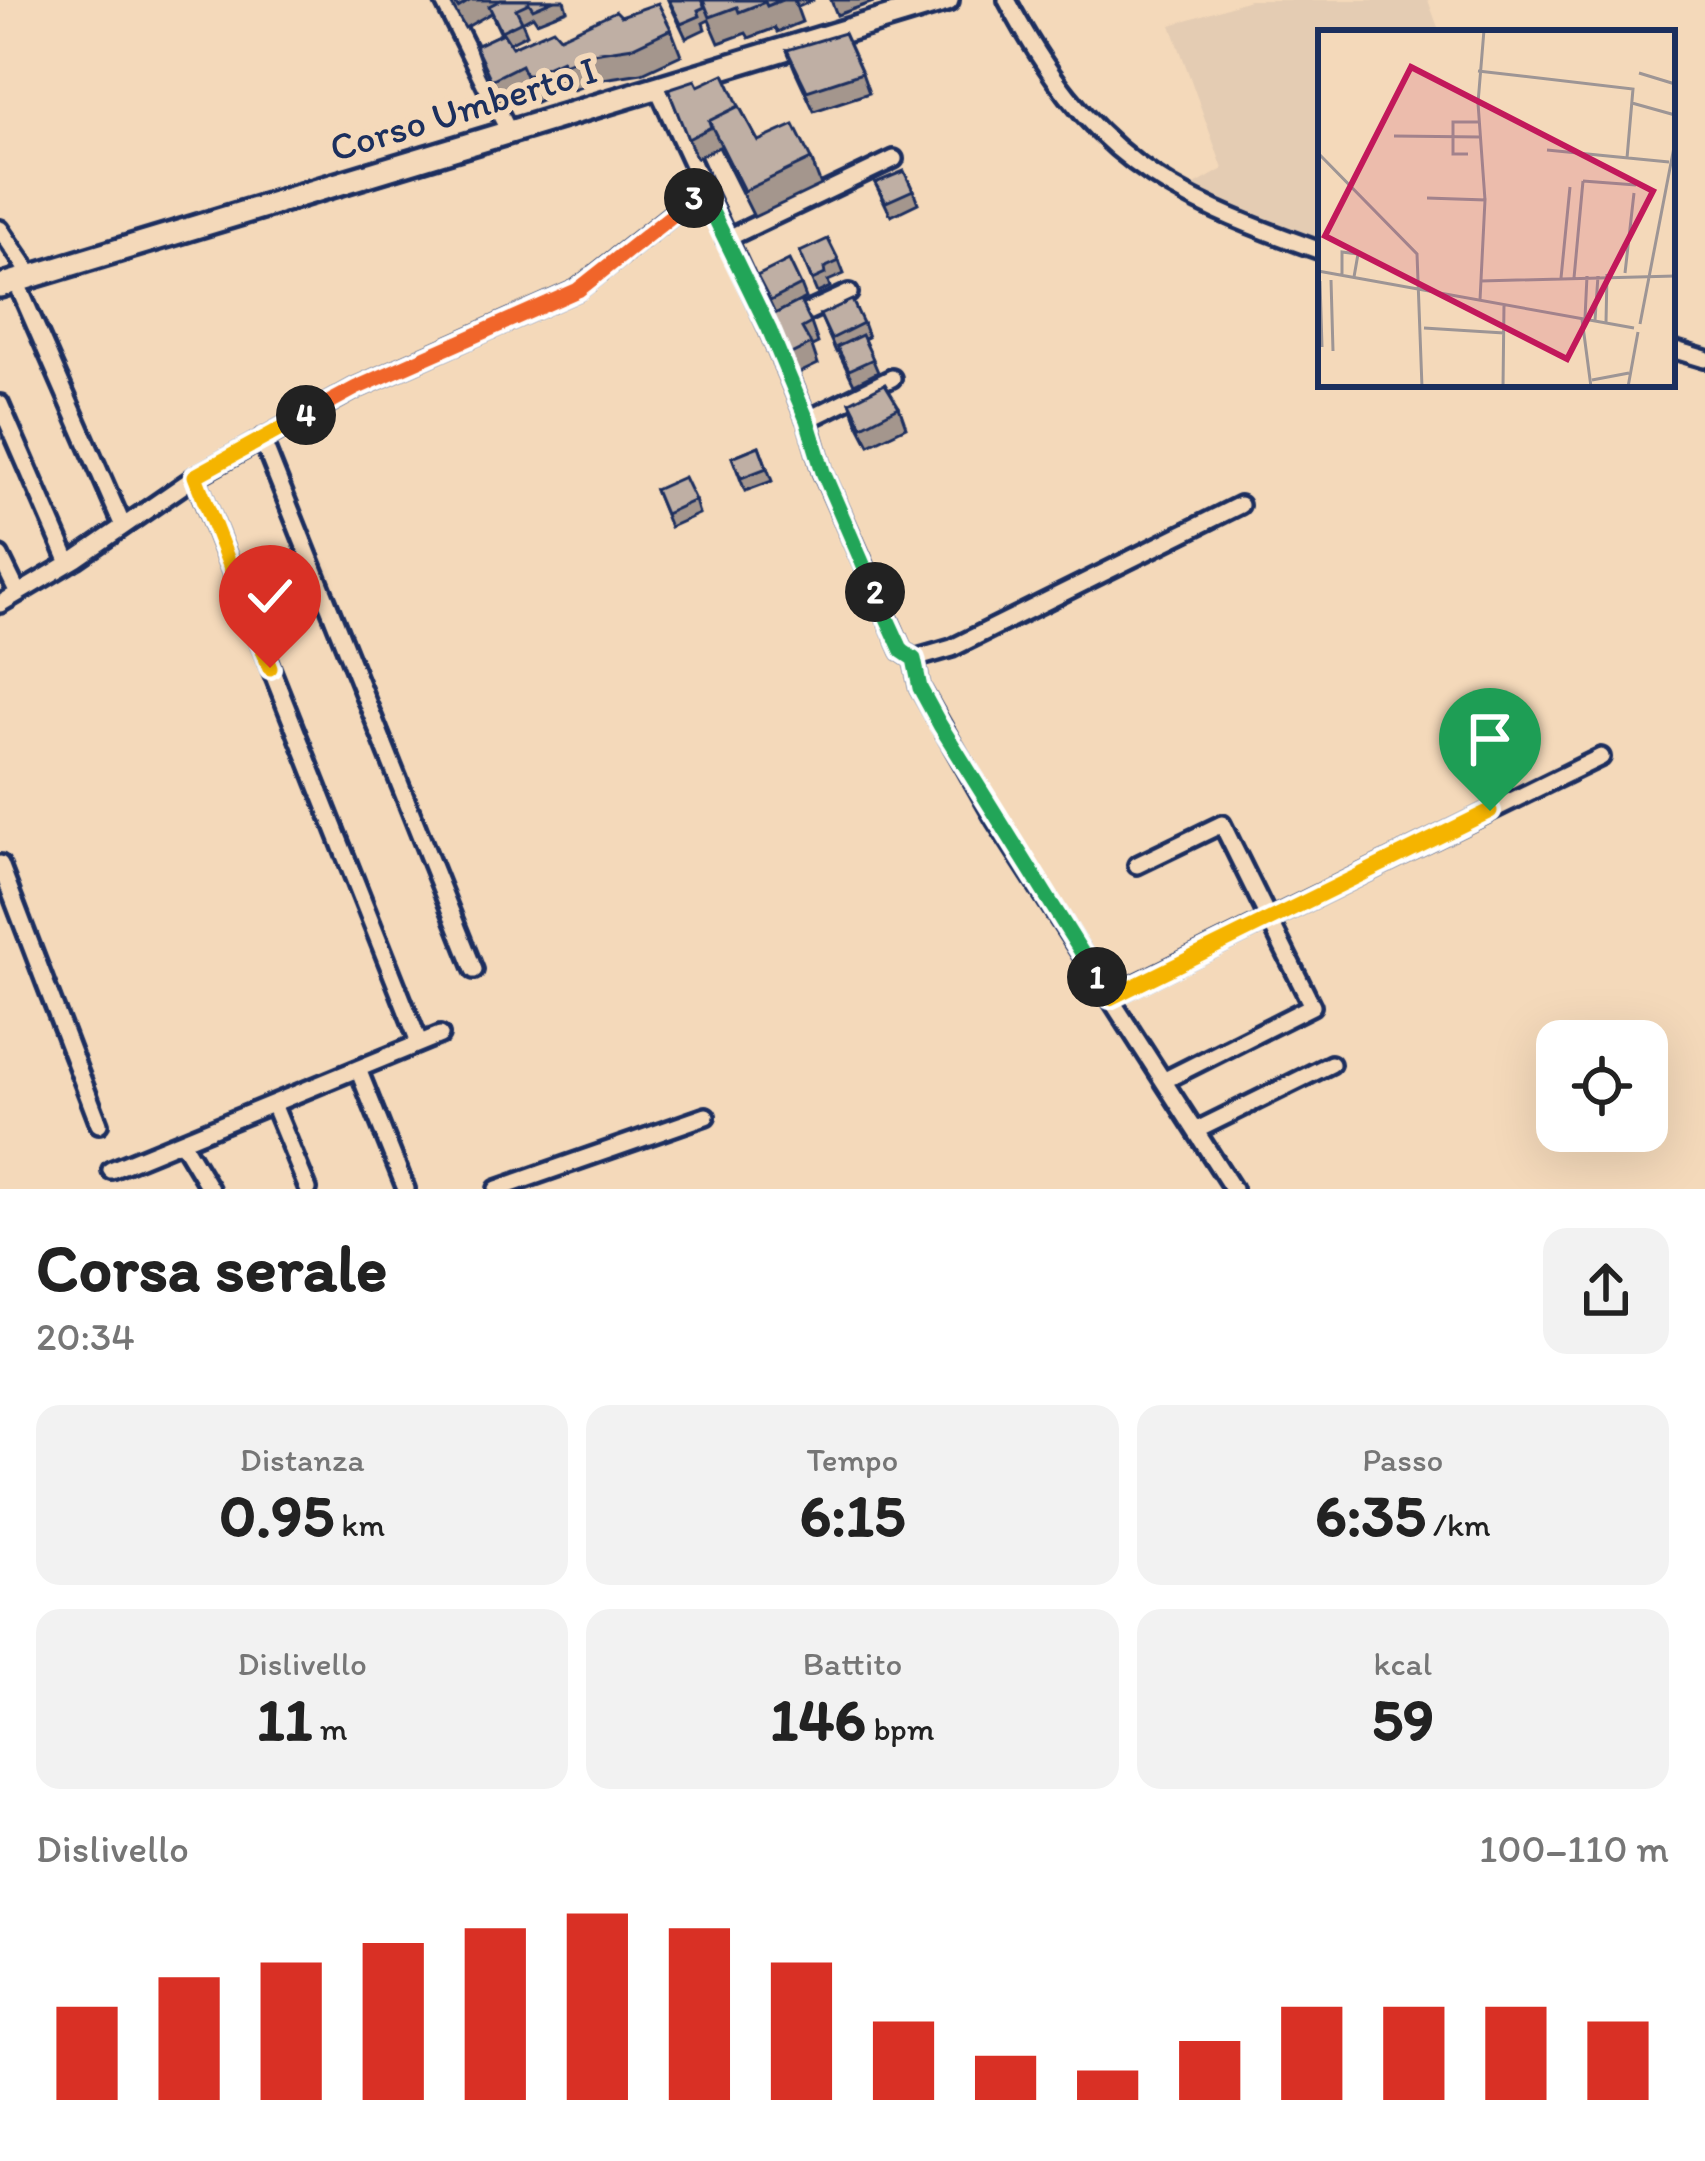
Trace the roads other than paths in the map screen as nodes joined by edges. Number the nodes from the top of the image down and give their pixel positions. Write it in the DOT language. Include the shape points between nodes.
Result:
graph roads {
  1 [pos="443,0"];
  2 [pos="947,0"];
  3 [pos="1007,0"];
  4 [pos="657,87"];
  5 [pos="508,132"];
  6 [pos="894,159"];
  7 [pos="702,191"];
  8 [pos="0,229"];
  9 [pos="725,239"];
  10 [pos="1318,250"];
  11 [pos="16,281"];
  12 [pos="849,293"];
  13 [pos="769,329"];
  14 [pos="1675,350"];
  15 [pos="1705,359"];
  16 [pos="892,378"];
  17 [pos="0,404"];
  18 [pos="807,420"];
  19 [pos="262,440"];
  20 [pos="195,476"];
  21 [pos="1240,505"];
  22 [pos="123,526"];
  23 [pos="0,556"];
  24 [pos="69,563"];
  25 [pos="18,593"];
  26 [pos="0,604"];
  27 [pos="914,659"];
  28 [pos="1601,757"];
  29 [pos="0,864"];
  30 [pos="1137,865"];
  31 [pos="1270,920"];
  32 [pos="474,970"];
  33 [pos="1110,998"];
  34 [pos="440,1035"];
  35 [pos="418,1042"];
  36 [pos="1331,1064"];
  37 [pos="358,1069"];
  38 [pos="1165,1080"];
  39 [pos="273,1104"];
  40 [pos="706,1116"];
  41 [pos="99,1124"];
  42 [pos="1197,1130"];
  43 [pos="182,1144"];
  44 [pos="111,1170"];
  45 [pos="211,1189"];
  46 [pos="308,1189"];
  47 [pos="406,1189"];
  48 [pos="497,1189"];
  49 [pos="1233,1189"];
  1 -- 5 [label="street"];
  2 -- 4 [label="main road, Corso Umberto I"];
  3 -- 10 [label="street" via="1064,89 1136,167 1196,204"];
  4 -- 5 [label="main road, Corso Umberto I"];
  4 -- 7 [label="street"];
  5 -- 11 [label="main road, Corso Umberto I"];
  6 -- 9 [label="street"];
  7 -- 9 [label="street"];
  7 -- 19 [label="street" via="578,290 356,388"];
  8 -- 11 [label="street"];
  9 -- 13 [label="street"];
  11 -- 22 [label="street"];
  12 -- 13 [label="street"];
  13 -- 18 [label="street"];
  14 -- 15 [label="street"];
  16 -- 18 [label="street"];
  17 -- 24 [label="street"];
  18 -- 27 [label="street" via="857,552 902,651"];
  19 -- 20 [label="street"];
  19 -- 32 [label="street"];
  20 -- 22 [label="street"];
  20 -- 35 [label="street"];
  21 -- 27 [label="street" via="952,648"];
  22 -- 24 [label="street"];
  23 -- 25 [label="street"];
  24 -- 25 [label="street"];
  25 -- 26 [label="street"];
  27 -- 33 [label="street" via="940,725"];
  28 -- 31 [label="street"];
  29 -- 41 [label="street"];
  30 -- 31 [label="street" via="1222,824"];
  31 -- 33 [label="street"];
  31 -- 38 [label="street" via="1312,1006"];
  33 -- 38 [label="street"];
  34 -- 35 [label="street"];
  35 -- 37 [label="street"];
  36 -- 42 [label="street"];
  37 -- 39 [label="street"];
  37 -- 47 [label="street"];
  38 -- 42 [label="street"];
  39 -- 43 [label="street"];
  39 -- 46 [label="street"];
  40 -- 48 [label="street"];
  42 -- 49 [label="street"];
  43 -- 44 [label="street"];
  43 -- 45 [label="street"];
}
